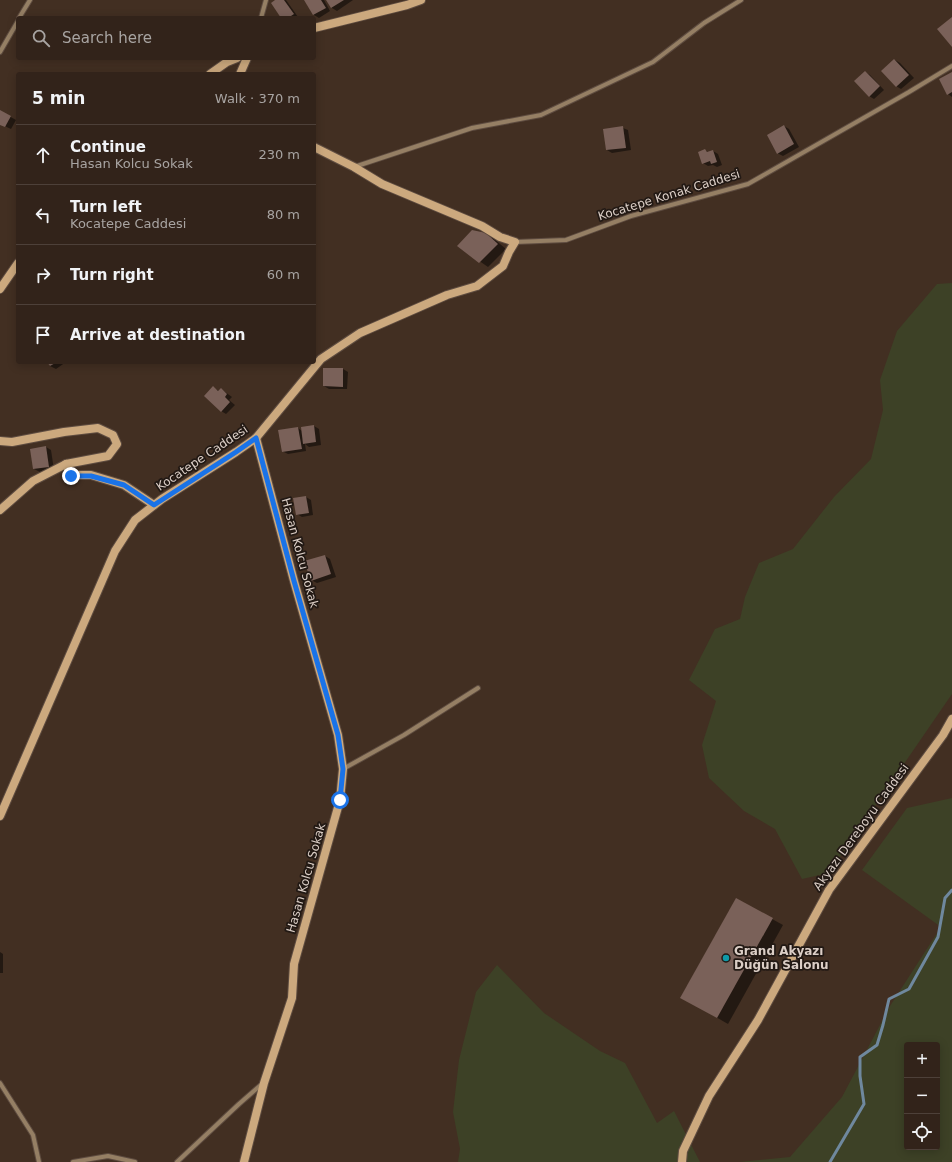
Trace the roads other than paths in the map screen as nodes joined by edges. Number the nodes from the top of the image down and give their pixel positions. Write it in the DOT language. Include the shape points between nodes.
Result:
graph roads {
  1 [pos="30,0"];
  2 [pos="266,0"];
  3 [pos="421,0"];
  4 [pos="741,0"];
  5 [pos="21,16"];
  6 [pos="262,16"];
  7 [pos="16,24"];
  8 [pos="316,28"];
  9 [pos="0,52"];
  10 [pos="232,60"];
  11 [pos="246,60"];
  12 [pos="952,66"];
  13 [pos="213,72"];
  14 [pos="241,72"];
  15 [pos="316,148"];
  16 [pos="354,167"];
  17 [pos="515,242"];
  18 [pos="16,266"];
  19 [pos="0,289"];
  20 [pos="256,438"];
  21 [pos="0,441"];
  22 [pos="66,464"];
  23 [pos="154,505"];
  24 [pos="0,510"];
  25 [pos="478,688"];
  26 [pos="952,720"];
  27 [pos="343,769"];
  28 [pos="0,816"];
  29 [pos="0,1083"];
  30 [pos="264,1083"];
  31 [pos="39,1162"];
  32 [pos="73,1162"];
  33 [pos="135,1162"];
  34 [pos="177,1162"];
  35 [pos="244,1162"];
  36 [pos="682,1162"];
  1 -- 5 [label="street"];
  2 -- 6 [label="street"];
  3 -- 8 [label="main road"];
  4 -- 16 [label="street" via="652,62 541,115 472,128"];
  7 -- 9 [label="street"];
  10 -- 13 [label="main road"];
  11 -- 14 [label="main road"];
  12 -- 17 [label="street, Kocatepe Konak Caddesi" via="748,184 631,216 566,240"];
  15 -- 16 [label="main road, Kocatepe Konak Caddesi"];
  16 -- 17 [label="main road, Kocatepe Konak Caddesi" via="382,184"];
  17 -- 20 [label="main road, Kocatepe Caddesi" via="503,266 477,286 447,295 360,333 321,359"];
  18 -- 19 [label="main road"];
  20 -- 23 [label="main road, Kocatepe Caddesi"];
  20 -- 27 [label="main road, Hasan Kolcu Sokak" via="338,735"];
  21 -- 22 [label="main road" via="12,442 98,428 113,434 117,444 108,456"];
  22 -- 23 [label="main road" via="71,476 91,476 124,485"];
  22 -- 24 [label="main road" via="34,481"];
  23 -- 28 [label="main road, Kocatepe Caddesi" via="135,520 115,551"];
  25 -- 27 [label="street" via="404,735"];
  26 -- 36 [label="main road, Akyazı Dereboyu Caddesi" via="829,890 758,1020 709,1096 683,1151"];
  27 -- 30 [label="main road, Hasan Kolcu Sokak" via="340,800 294,964 292,998"];
  29 -- 31 [label="street" via="33,1135"];
  30 -- 34 [label="street"];
  30 -- 35 [label="main road, Hasan Kolcu Sokak"];
  32 -- 33 [label="street" via="108,1156"];
}
